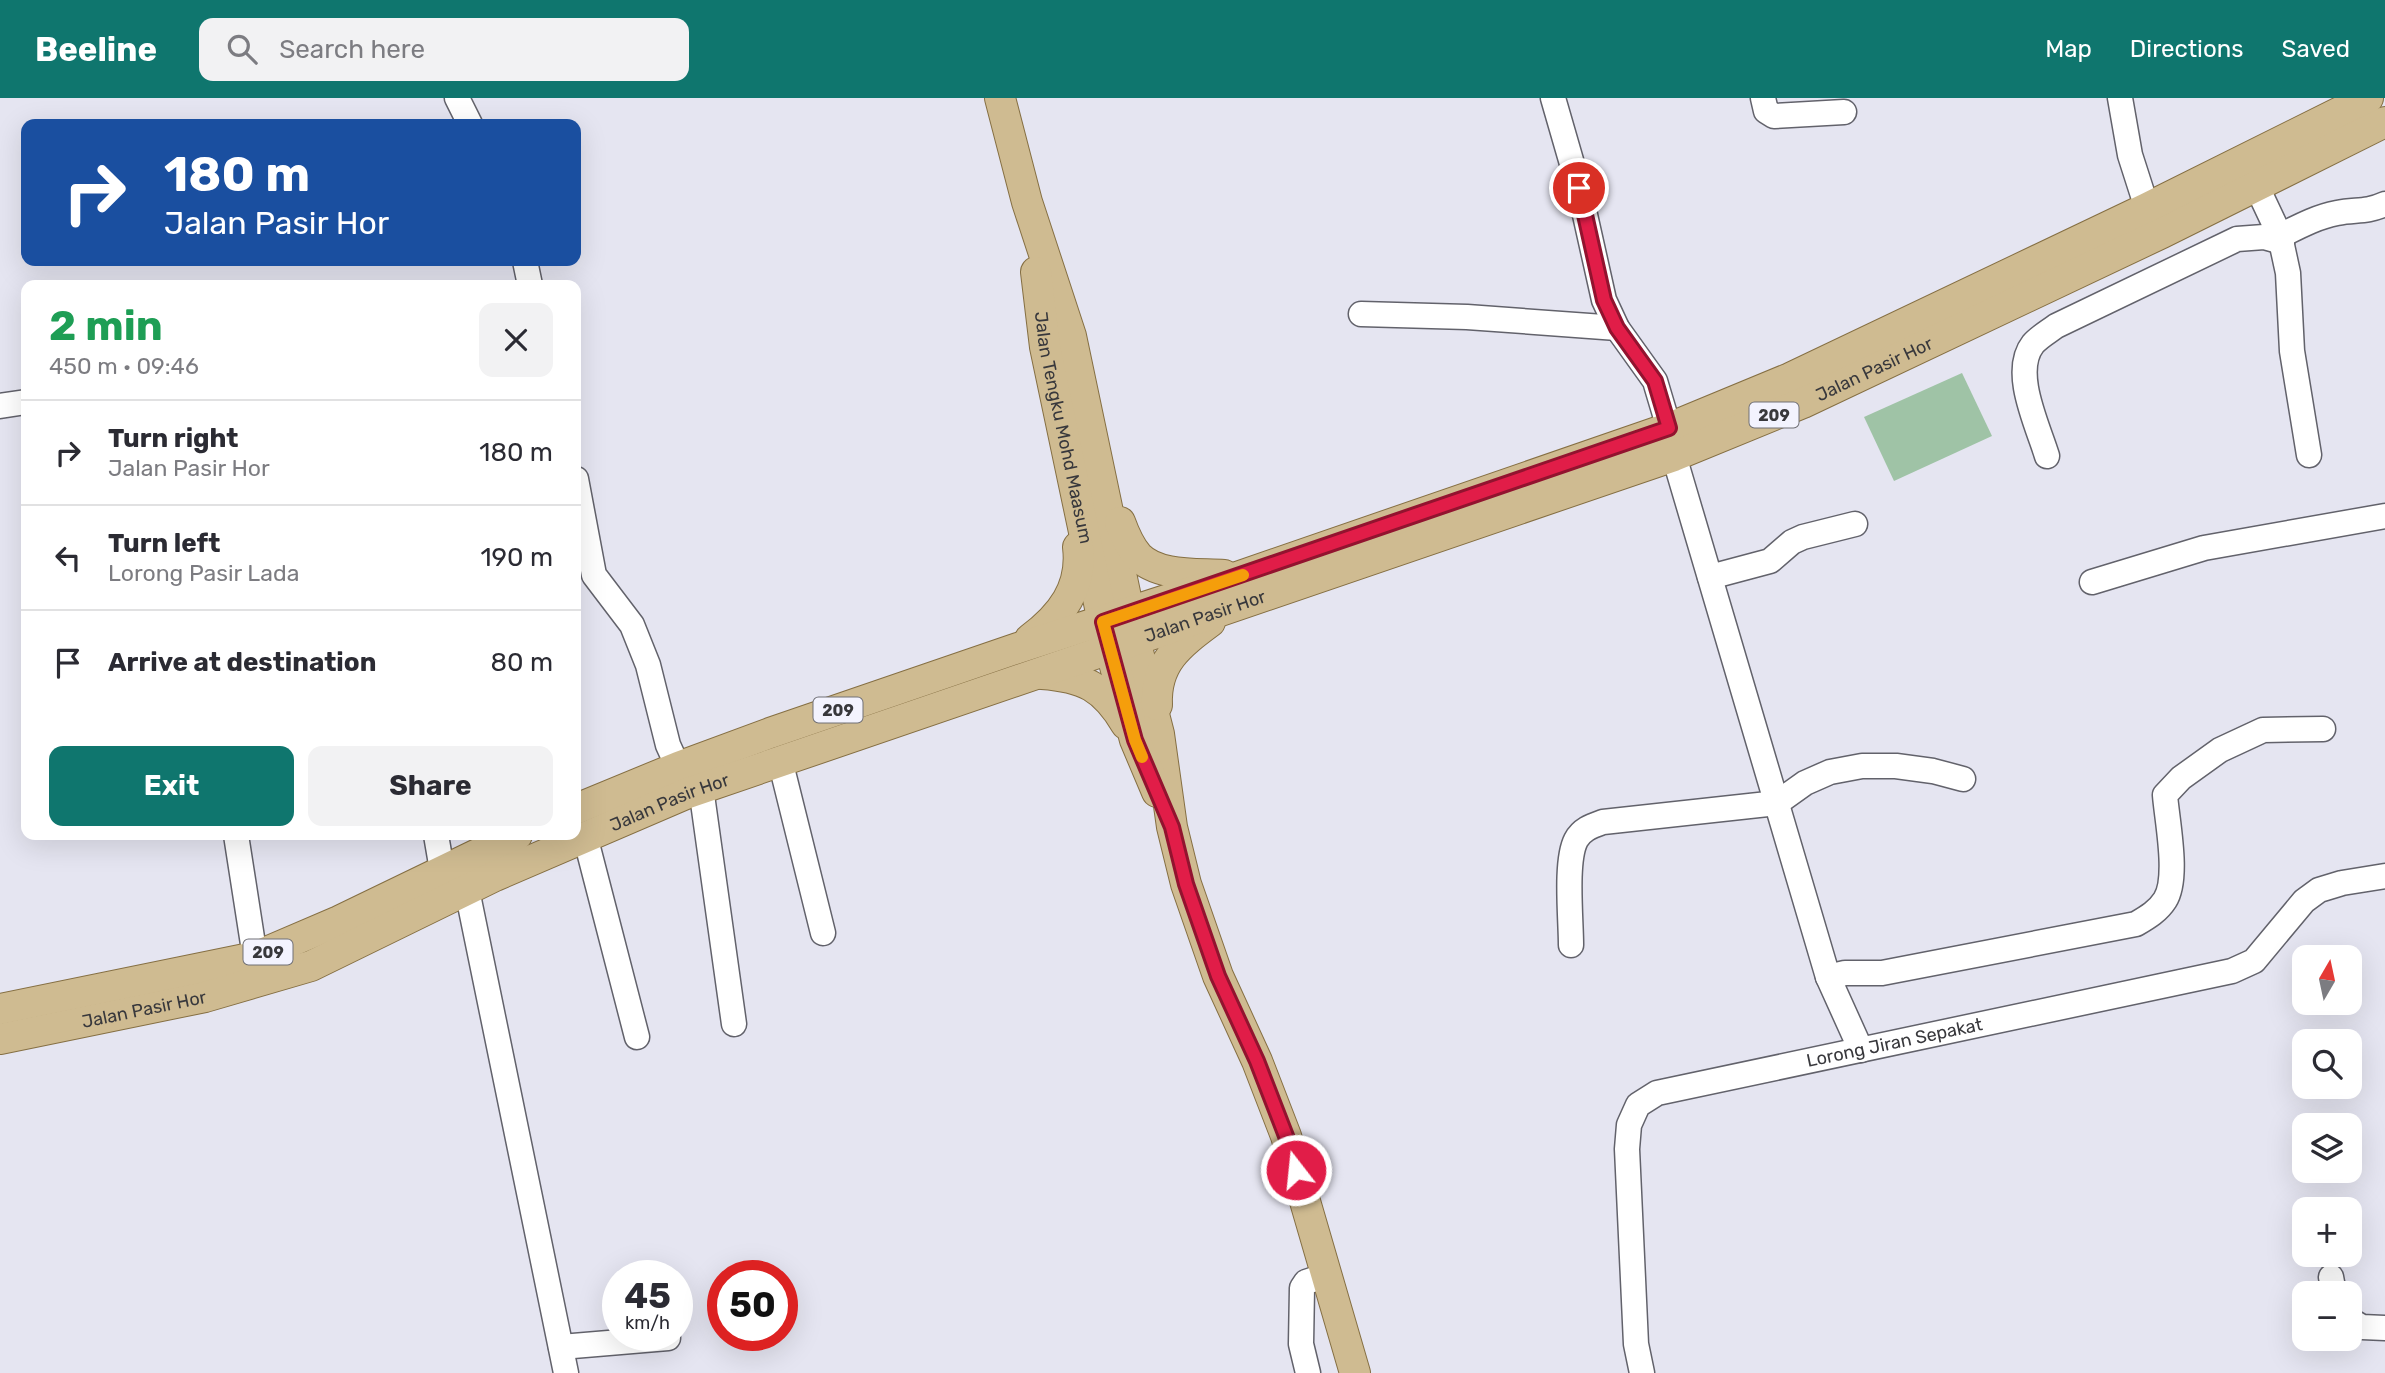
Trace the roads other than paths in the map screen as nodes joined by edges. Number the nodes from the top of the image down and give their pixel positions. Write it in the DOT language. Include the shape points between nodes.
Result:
graph roads {
  1 [pos="457,98"];
  2 [pos="1000,98"];
  3 [pos="1553,98"];
  4 [pos="1763,98"];
  5 [pos="2120,98"];
  6 [pos="2368,98"];
  7 [pos="1844,112"];
  8 [pos="468,119"];
  9 [pos="2385,122"];
  10 [pos="2257,187"];
  11 [pos="1027,202"];
  12 [pos="2385,204"];
  13 [pos="2147,208"];
  14 [pos="2281,239"];
  15 [pos="2039,291"];
  16 [pos="1361,314"];
  17 [pos="2056,327"];
  18 [pos="1617,328"];
  19 [pos="21,403"];
  20 [pos="0,406"];
  21 [pos="1672,442"];
  22 [pos="2309,454"];
  23 [pos="2048,456"];
  24 [pos="1104,490"];
  25 [pos="1077,505"];
  26 [pos="2385,516"];
  27 [pos="1855,524"];
  28 [pos="581,533"];
  29 [pos="1240,576"];
  30 [pos="1710,577"];
  31 [pos="2092,582"];
  32 [pos="1227,610"];
  33 [pos="1120,631"];
  34 [pos="1018,648"];
  35 [pos="1035,674"];
  36 [pos="2323,729"];
  37 [pos="1147,737"];
  38 [pos="780,760"];
  39 [pos="678,767"];
  40 [pos="1963,779"];
  41 [pos="701,788"];
  42 [pos="1777,803"];
  43 [pos="581,821"];
  44 [pos="581,822"];
  45 [pos="581,826"];
  46 [pos="237,840"];
  47 [pos="437,840"];
  48 [pos="506,840"];
  49 [pos="550,840"];
  50 [pos="442,870"];
  51 [pos="2385,876"];
  52 [pos="467,890"];
  53 [pos="822,933"];
  54 [pos="1571,945"];
  55 [pos="255,957"];
  56 [pos="1828,977"];
  57 [pos="0,1009"];
  58 [pos="734,1024"];
  59 [pos="637,1037"];
  60 [pos="0,1038"];
  61 [pos="1861,1050"];
  62 [pos="1327,1275"];
  63 [pos="2362,1327"];
  64 [pos="2385,1328"];
  65 [pos="602,1344"];
  66 [pos="561,1347"];
  67 [pos="566,1373"];
  68 [pos="1308,1373"];
  69 [pos="1355,1373"];
  70 [pos="1642,1373"];
  1 -- 8 [label="street"];
  2 -- 11 [label="main road, Jalan Tengku Mohd Maasum"];
  3 -- 18 [label="street" via="1604,300"];
  4 -- 7 [label="street" via="1773,116"];
  5 -- 13 [label="street" via="2130,155"];
  6 -- 13 [label="main road, Jalan Pasir Hor / 209"];
  9 -- 10 [label="main road, Jalan Pasir Hor / 209"];
  10 -- 14 [label="street"];
  10 -- 15 [label="main road, Jalan Pasir Hor / 209"];
  11 -- 24 [label="main road, Jalan Tengku Mohd Maasum" via="1071,336"];
  11 -- 25 [label="main road, Jalan Tengku Mohd Maasum" via="1045,346"];
  12 -- 14 [label="street" via="2368,211 2323,216"];
  13 -- 21 [label="main road, Jalan Pasir Hor / 209" via="1790,378"];
  14 -- 17 [label="street" via="2237,239"];
  14 -- 22 [label="street" via="2288,272 2292,351"];
  15 -- 17 [label="street"];
  15 -- 21 [label="main road, Jalan Pasir Hor / 209" via="1803,403"];
  16 -- 18 [label="street"];
  17 -- 23 [label="street" via="2028,353 2024,379"];
  18 -- 21 [label="street" via="1655,381"];
  19 -- 20 [label="street"];
  21 -- 29 [label="main road, Jalan Pasir Hor / 209"];
  21 -- 30 [label="street"];
  21 -- 32 [label="main road, Jalan Pasir Hor / 209"];
  24 -- 29 [label="main road" via="1138,557 1173,572"];
  24 -- 33 [label="main road, Jalan Tengku Mohd Maasum"];
  25 -- 33 [label="main road, Jalan Tengku Mohd Maasum"];
  25 -- 34 [label="main road" via="1080,559 1071,597 1047,627"];
  26 -- 31 [label="street" via="2204,548"];
  27 -- 30 [label="street" via="1792,542 1770,561"];
  28 -- 39 [label="street" via="594,575 632,625"];
  29 -- 33 [label="main road, Jalan Pasir Hor / 209"];
  30 -- 42 [label="street"];
  32 -- 33 [label="main road, Jalan Pasir Hor / 209"];
  32 -- 37 [label="main road" via="1180,645 1167,661"];
  33 -- 34 [label="main road, Jalan Pasir Hor / 209"];
  33 -- 35 [label="main road, Jalan Pasir Hor / 209"];
  33 -- 37 [label="main road"];
  34 -- 39 [label="main road, Jalan Pasir Hor / 209"];
  35 -- 37 [label="main road" via="1078,679 1096,687"];
  35 -- 38 [label="main road, Jalan Pasir Hor / 209"];
  36 -- 56 [label="street" via="2263,730 2220,750 2181,778 2165,795 2172,877 2167,897 2155,913 2136,924 1882,973"];
  37 -- 62 [label="main road" via="1186,884 1218,976 1286,1136"];
  38 -- 41 [label="main road, Jalan Pasir Hor / 209"];
  38 -- 53 [label="street"];
  39 -- 43 [label="main road, Jalan Pasir Hor / 209"];
  40 -- 42 [label="street" via="1896,766 1862,766 1830,772"];
  41 -- 44 [label="main road, Jalan Pasir Hor / 209"];
  41 -- 58 [label="street"];
  42 -- 54 [label="street" via="1603,822 1586,828 1571,855"];
  42 -- 56 [label="street"];
  45 -- 59 [label="street"];
  46 -- 55 [label="street"];
  47 -- 50 [label="street"];
  48 -- 50 [label="main road, Jalan Pasir Hor / 209"];
  49 -- 52 [label="main road, Jalan Pasir Hor / 209"];
  50 -- 55 [label="main road, Jalan Pasir Hor / 209"];
  51 -- 61 [label="street, Lorong Jiran Sepakat" via="2319,890 2304,901 2254,961 2232,971"];
  52 -- 60 [label="main road, Jalan Pasir Hor / 209" via="311,966 261,982"];
  52 -- 66 [label="street"];
  55 -- 57 [label="main road, Jalan Pasir Hor / 209"];
  56 -- 61 [label="street"];
  61 -- 70 [label="street, Lorong Jiran Sepakat" via="1657,1093 1638,1105 1629,1125 1627,1149 1636,1344"];
  62 -- 68 [label="street" via="1302,1288 1301,1344"];
  62 -- 69 [label="main road"];
  63 -- 64 [label="street"];
  65 -- 66 [label="street"];
  66 -- 67 [label="street"];
}
